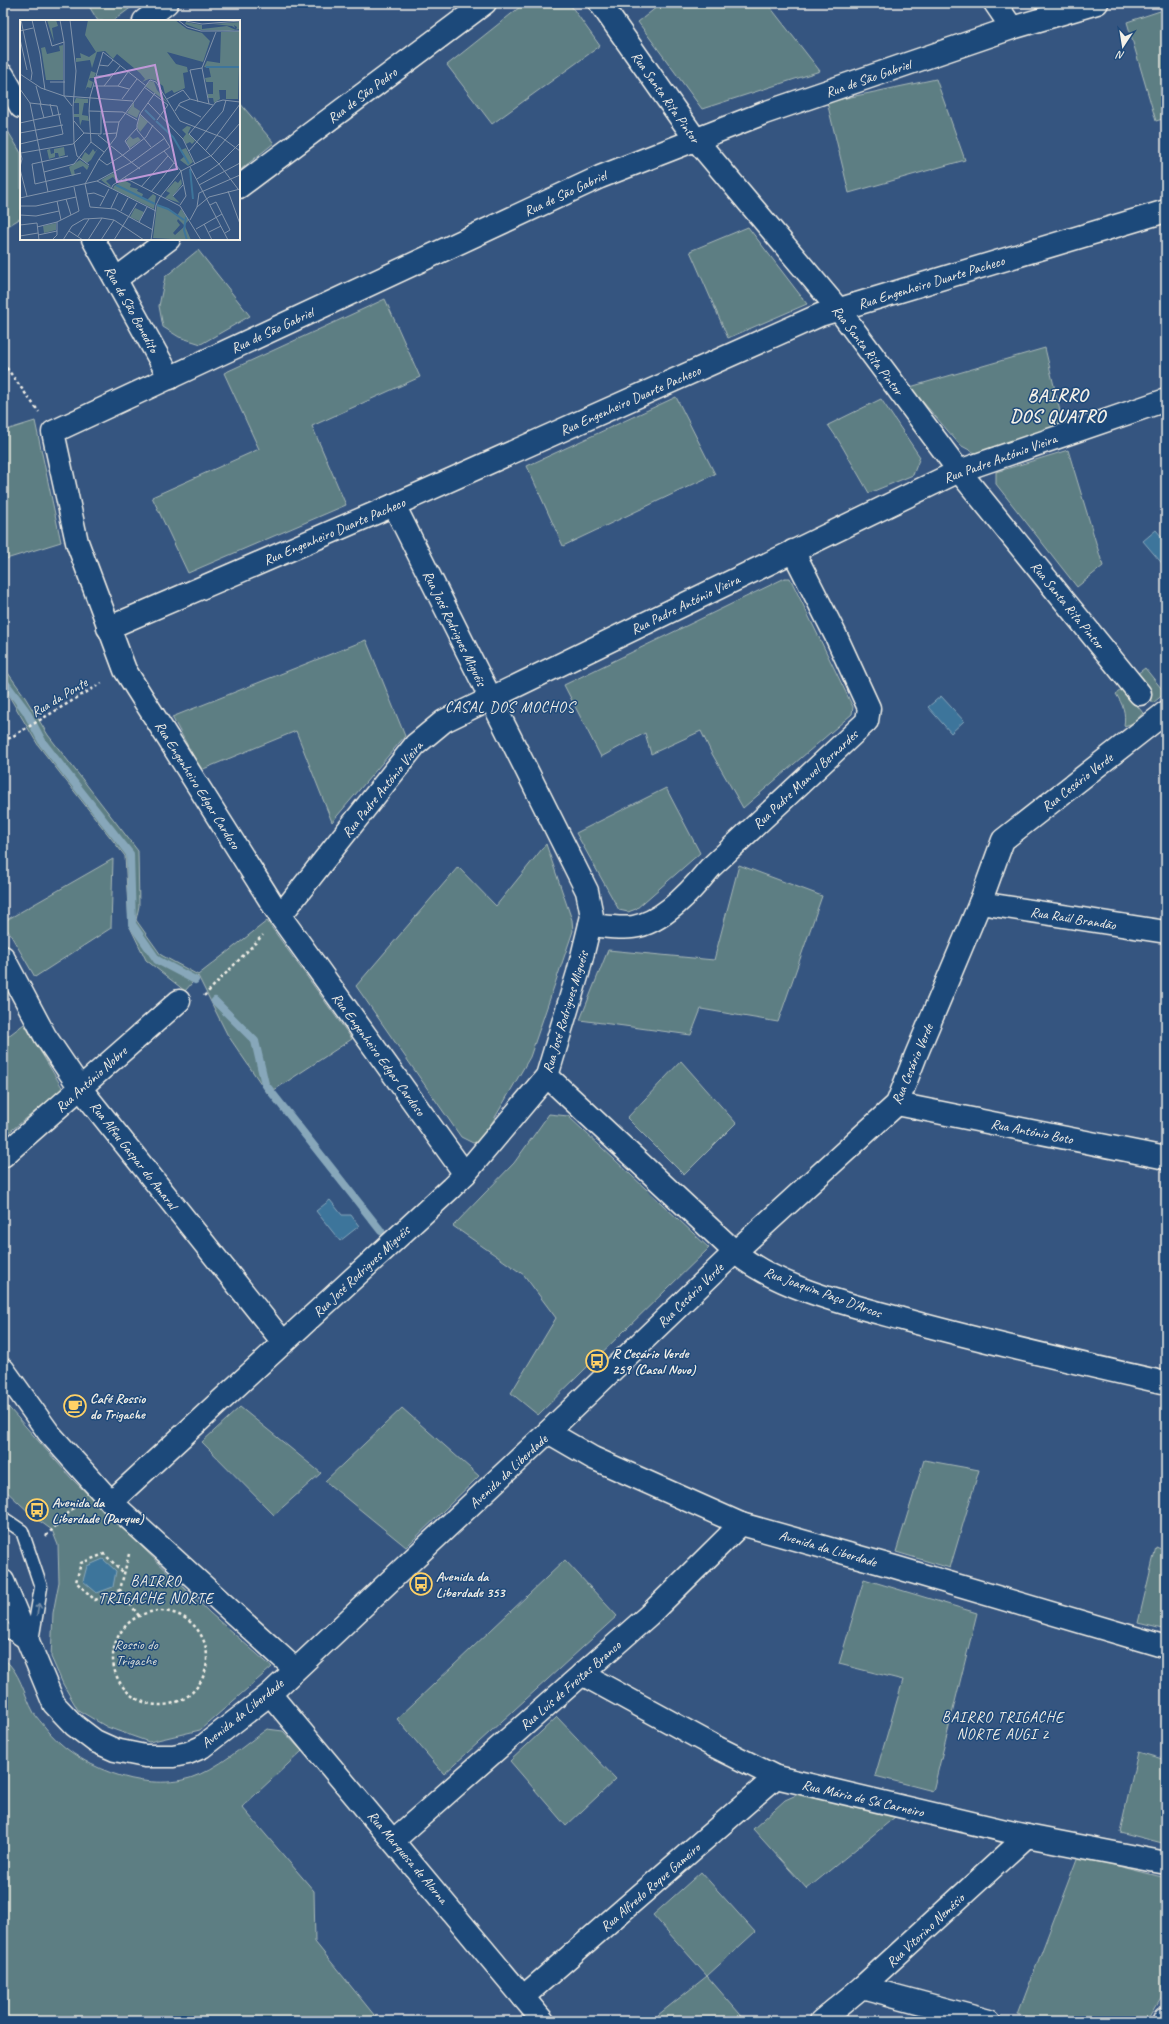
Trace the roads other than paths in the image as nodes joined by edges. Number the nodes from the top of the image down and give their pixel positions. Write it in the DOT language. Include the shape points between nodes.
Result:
graph roads {
  1 [pos="167,3"];
  2 [pos="485,3"];
  3 [pos="600,3"];
  4 [pos="995,3"];
  5 [pos="1097,3"];
  6 [pos="145,20"];
  7 [pos="1012,28"];
  8 [pos="3,75"];
  9 [pos="20,105"];
  10 [pos="696,140"];
  11 [pos="240,186"];
  12 [pos="1166,211"];
  13 [pos="95,240"];
  14 [pos="168,240"];
  15 [pos="116,279"];
  16 [pos="838,310"];
  17 [pos="170,378"];
  18 [pos="1166,400"];
  19 [pos="53,432"];
  20 [pos="959,471"];
  21 [pos="394,505"];
  22 [pos="793,551"];
  23 [pos="108,628"];
  24 [pos="1140,694"];
  25 [pos="490,699"];
  26 [pos="1161,716"];
  27 [pos="980,903"];
  28 [pos="280,916"];
  29 [pos="590,925"];
  30 [pos="1166,932"];
  31 [pos="3,957"];
  32 [pos="179,1001"];
  33 [pos="547,1076"];
  34 [pos="81,1089"];
  35 [pos="898,1104"];
  36 [pos="3,1156"];
  37 [pos="1166,1158"];
  38 [pos="465,1174"];
  39 [pos="735,1252"];
  40 [pos="283,1342"];
  41 [pos="3,1369"];
  42 [pos="1166,1383"];
  43 [pos="548,1432"];
  44 [pos="111,1502"];
  45 [pos="3,1518"];
  46 [pos="741,1524"];
  47 [pos="3,1581"];
  48 [pos="3,1628"];
  49 [pos="31,1647"];
  50 [pos="1166,1648"];
  51 [pos="295,1669"];
  52 [pos="582,1674"];
  53 [pos="270,1694"];
  54 [pos="776,1777"];
  55 [pos="1027,1836"];
  56 [pos="394,1840"];
  57 [pos="1166,1863"];
  58 [pos="862,1988"];
  59 [pos="523,1997"];
  60 [pos="1166,2017"];
  61 [pos="543,2021"];
  62 [pos="821,2021"];
  63 [pos="989,2021"];
  64 [pos="1164,2021"];
  1 -- 6 [label="street"];
  2 -- 11 [label="street, Rua de São Pedro"];
  3 -- 10 [label="street, Rua Santa Rita Pintor"];
  4 -- 7 [label="street"];
  5 -- 7 [label="street, Rua de São Gabriel"];
  7 -- 10 [label="street, Rua de São Gabriel" via="764,113"];
  8 -- 9 [label="street"];
  10 -- 16 [label="street, Rua Santa Rita Pintor"];
  10 -- 17 [label="street, Rua de São Gabriel" via="600,177"];
  12 -- 16 [label="street, Rua Engenheiro Duarte Pacheco"];
  13 -- 15 [label="street, Rua de São Benedito"];
  14 -- 15 [label="street"];
  15 -- 17 [label="street, Rua de São Benedito"];
  16 -- 20 [label="street, Rua Santa Rita Pintor"];
  16 -- 21 [label="street, Rua Engenheiro Duarte Pacheco" via="820,315"];
  17 -- 19 [label="street, Rua de São Gabriel"];
  18 -- 20 [label="street, Rua Padre António Vieira"];
  19 -- 23 [label="street, Rua Engenheiro Edgar Cardoso" via="77,542"];
  20 -- 22 [label="street, Rua Padre António Vieira"];
  20 -- 24 [label="street, Rua Santa Rita Pintor"];
  21 -- 23 [label="street, Rua Engenheiro Duarte Pacheco"];
  21 -- 25 [label="street, Rua José Rodrigues Miguéis"];
  22 -- 25 [label="street, Rua Padre António Vieira"];
  22 -- 29 [label="street, Rua Padre Manuel Bernardes" via="869,708 867,721 661,916 633,927"];
  23 -- 28 [label="street, Rua Engenheiro Edgar Cardoso" via="125,670"];
  25 -- 28 [label="street, Rua Padre António Vieira" via="444,721 414,745"];
  25 -- 29 [label="street, Rua José Rodrigues Miguéis" via="587,891 592,916"];
  26 -- 27 [label="street, Rua Cesário Verde" via="1003,840"];
  27 -- 30 [label="street, Rua Raúl Brandão"];
  27 -- 35 [label="street, Rua Cesário Verde"];
  28 -- 38 [label="street, Rua Engenheiro Edgar Cardoso"];
  29 -- 33 [label="street, Rua José Rodrigues Miguéis"];
  31 -- 34 [label="street, Rua Alfeu Gaspar do Amaral" via="45,1036"];
  32 -- 34 [label="street, Rua António Nobre"];
  33 -- 38 [label="street, Rua José Rodrigues Miguéis"];
  33 -- 39 [label="street, Rua Joaquim Paço D'Arcos"];
  34 -- 36 [label="street, Rua António Nobre"];
  34 -- 40 [label="street, Rua Alfeu Gaspar do Amaral"];
  35 -- 37 [label="street, Rua António Boto"];
  35 -- 39 [label="street, Rua Cesário Verde"];
  38 -- 40 [label="street, Rua José Rodrigues Miguéis"];
  39 -- 42 [label="street, Rua Joaquim Paço D'Arcos" via="764,1272 854,1306 993,1344"];
  39 -- 43 [label="street, Rua Cesário Verde"];
  40 -- 44 [label="street, Rua José Rodrigues Miguéis"];
  41 -- 44 [label="street" via="49,1433"];
  43 -- 46 [label="street, Avenida da Liberdade" via="593,1458"];
  43 -- 51 [label="street, Avenida da Liberdade"];
  44 -- 51 [label="street"];
  49 -- 45 [label="lane, one-way" via="41,1587 22,1531"];
  46 -- 50 [label="street, Avenida da Liberdade"];
  46 -- 52 [label="street, Rua Luís de Freitas Branco" via="649,1615"];
  47 -- 49 [label="street, Avenida da Liberdade"];
  48 -- 49 [label="lane"];
  49 -- 53 [label="street, Avenida da Liberdade" via="54,1704 74,1725 96,1741 115,1750 145,1756 173,1756 202,1747"];
  51 -- 53 [label="street, Avenida da Liberdade"];
  52 -- 54 [label="street, Rua Mário de Sá Carneiro"];
  52 -- 56 [label="street, Rua Luís de Freitas Branco"];
  53 -- 56 [label="street, Rua Marquesa de Alorna"];
  54 -- 55 [label="street, Rua Mário de Sá Carneiro"];
  54 -- 59 [label="street, Rua Alfredo Roque Gameiro"];
  55 -- 57 [label="street, Rua Mário de Sá Carneiro"];
  55 -- 58 [label="street, Rua Vitorino Nemésio"];
  56 -- 59 [label="street, Rua Marquesa de Alorna"];
  58 -- 62 [label="street, Rua Vitorino Nemésio"];
  58 -- 63 [label="street"];
  59 -- 61 [label="street, Rua Marquesa de Alorna"];
  60 -- 64 [label="street"];
}
